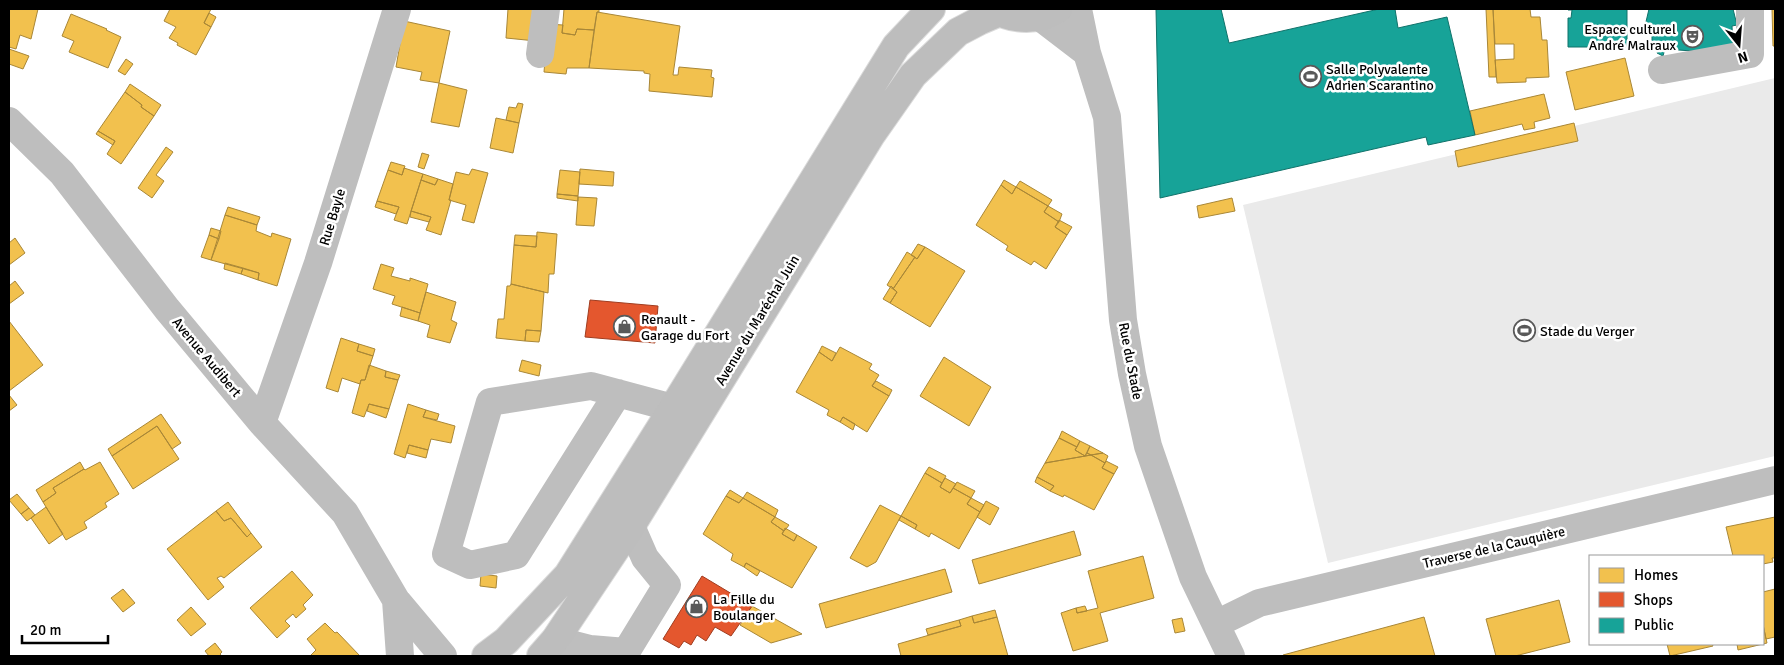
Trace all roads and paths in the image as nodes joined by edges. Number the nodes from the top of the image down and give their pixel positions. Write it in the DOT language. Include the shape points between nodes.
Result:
graph roads {
  1 [pos="397,9"];
  2 [pos="546,9"];
  3 [pos="931,9"];
  4 [pos="1078,9"];
  5 [pos="1750,9"];
  6 [pos="998,11"];
  7 [pos="1049,13"];
  8 [pos="1087,53"];
  9 [pos="540,54"];
  10 [pos="1662,70"];
  11 [pos="9,121"];
  12 [pos="618,393"];
  13 [pos="673,408"];
  14 [pos="262,423"];
  15 [pos="1775,480"];
  16 [pos="631,526"];
  17 [pos="396,600"];
  18 [pos="1216,624"];
  19 [pos="548,648"];
  20 [pos="400,656"];
  21 [pos="443,656"];
  22 [pos="486,656"];
  23 [pos="1231,656"];
  1 -- 14 [label="street, Rue Bayle" via="318,263"];
  2 -- 9 [label="street"];
  3 -- 13 [label="main road, Avenue du Maréchal Juin" via="896,46"];
  4 -- 8 [label="street, Rue du Stade"];
  5 -- 10 [label="street" via="1750,54"];
  6 -- 7 [label="main road" via="1020,18"];
  6 -- 16 [label="main road, Avenue du Maréchal Juin" via="958,32 913,75 871,135"];
  7 -- 8 [label="street"];
  8 -- 18 [label="street, Rue du Stade" via="1106,117 1123,320 1148,446 1192,577"];
  11 -- 14 [label="street, Avenue Audibert" via="62,173 167,309"];
  12 -- 12 [label="street" via="591,386 490,402 446,554 470,565 516,555"];
  12 -- 13 [label="street"];
  13 -- 22 [label="main road, Avenue du Maréchal Juin" via="568,575 506,642"];
  14 -- 17 [label="street, Avenue Audibert" via="345,512"];
  15 -- 18 [label="street, Traverse de la Cauquière" via="1259,603"];
  16 -- 19 [label="main road, Avenue du Maréchal Juin"];
  16 -- 19 [label="street" via="645,558 667,585 626,652"];
  17 -- 20 [label="street, Avenue Audibert"];
  17 -- 21 [label="street, Avenue Audibert"];
  18 -- 23 [label="street, Rue du Stade"];
}
